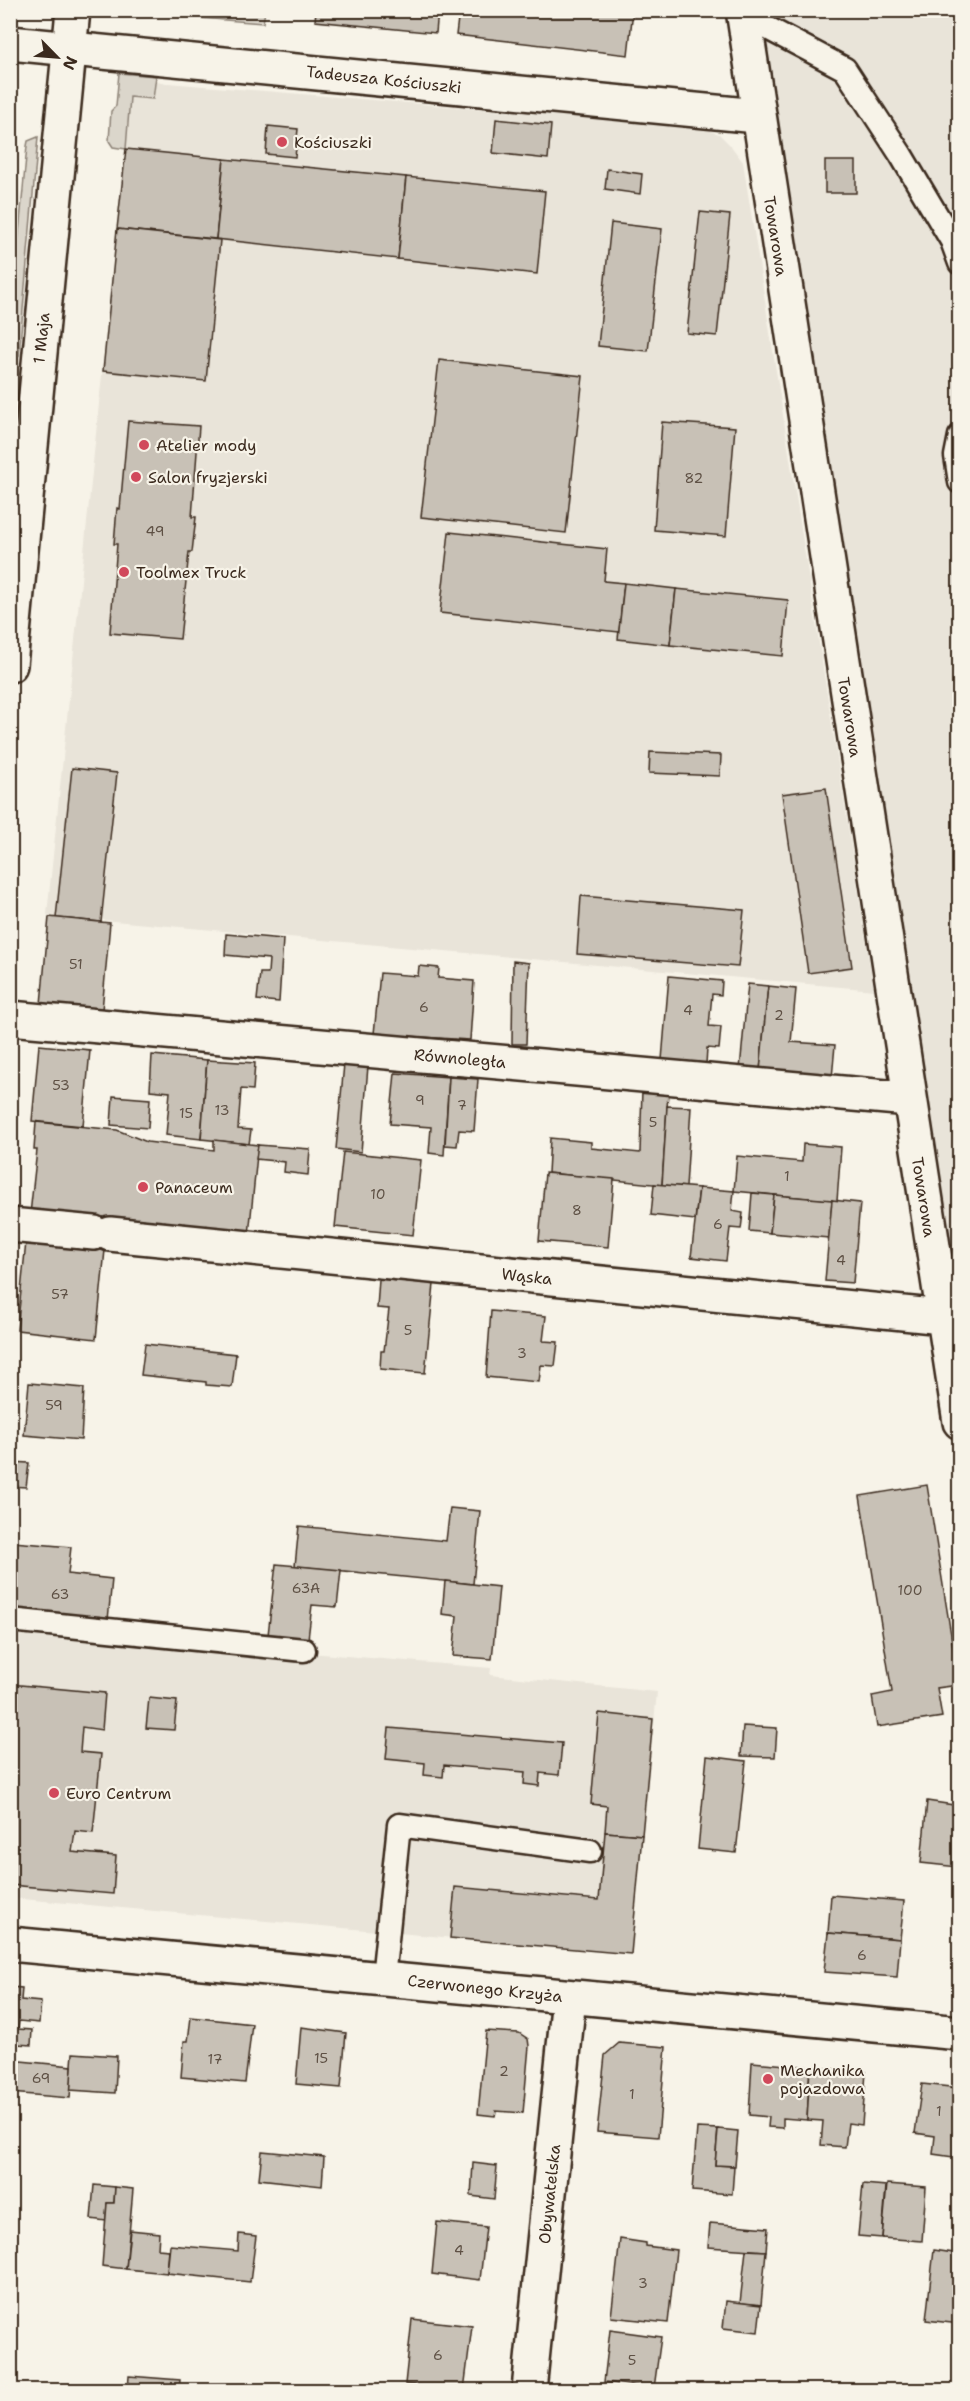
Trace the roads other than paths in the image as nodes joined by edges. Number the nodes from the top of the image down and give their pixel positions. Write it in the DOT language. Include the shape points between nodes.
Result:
graph roads {
  1 [pos="74,10"];
  2 [pos="753,12"];
  3 [pos="10,43"];
  4 [pos="70,49"];
  5 [pos="757,116"];
  6 [pos="960,263"];
  7 [pos="960,436"];
  8 [pos="960,482"];
  9 [pos="18,499"];
  10 [pos="10,665"];
  11 [pos="10,1018"];
  12 [pos="909,1099"];
  13 [pos="10,1225"];
  14 [pos="943,1317"];
  15 [pos="960,1422"];
  16 [pos="10,1620"];
  17 [pos="304,1650"];
  18 [pos="590,1851"];
  19 [pos="10,1944"];
  20 [pos="383,1978"];
  21 [pos="569,1997"];
  22 [pos="960,2033"];
  23 [pos="529,2391"];
  1 -- 4 [label="street, 1 Maja"];
  2 -- 5 [label="street, Towarowa"];
  2 -- 6 [label="lane" via="845,69 952,241"];
  3 -- 4 [label="street, Tadeusza Kościuszki"];
  4 -- 5 [label="street, Tadeusza Kościuszki"];
  4 -- 9 [label="street, 1 Maja"];
  5 -- 12 [label="street, Towarowa"];
  7 -- 8 [label="lane" via="956,456"];
  9 -- 10 [label="street, 1 Maja"];
  11 -- 12 [label="street, Równoległa"];
  12 -- 14 [label="street, Towarowa"];
  13 -- 14 [label="street, Wąska"];
  14 -- 15 [label="street, Towarowa"];
  16 -- 17 [label="lane"];
  18 -- 20 [label="lane" via="399,1825"];
  19 -- 20 [label="street, Czerwonego Krzyża"];
  20 -- 21 [label="street, Czerwonego Krzyża"];
  21 -- 22 [label="street, Czerwonego Krzyża"];
  21 -- 23 [label="street, Obywatelska"];
}
